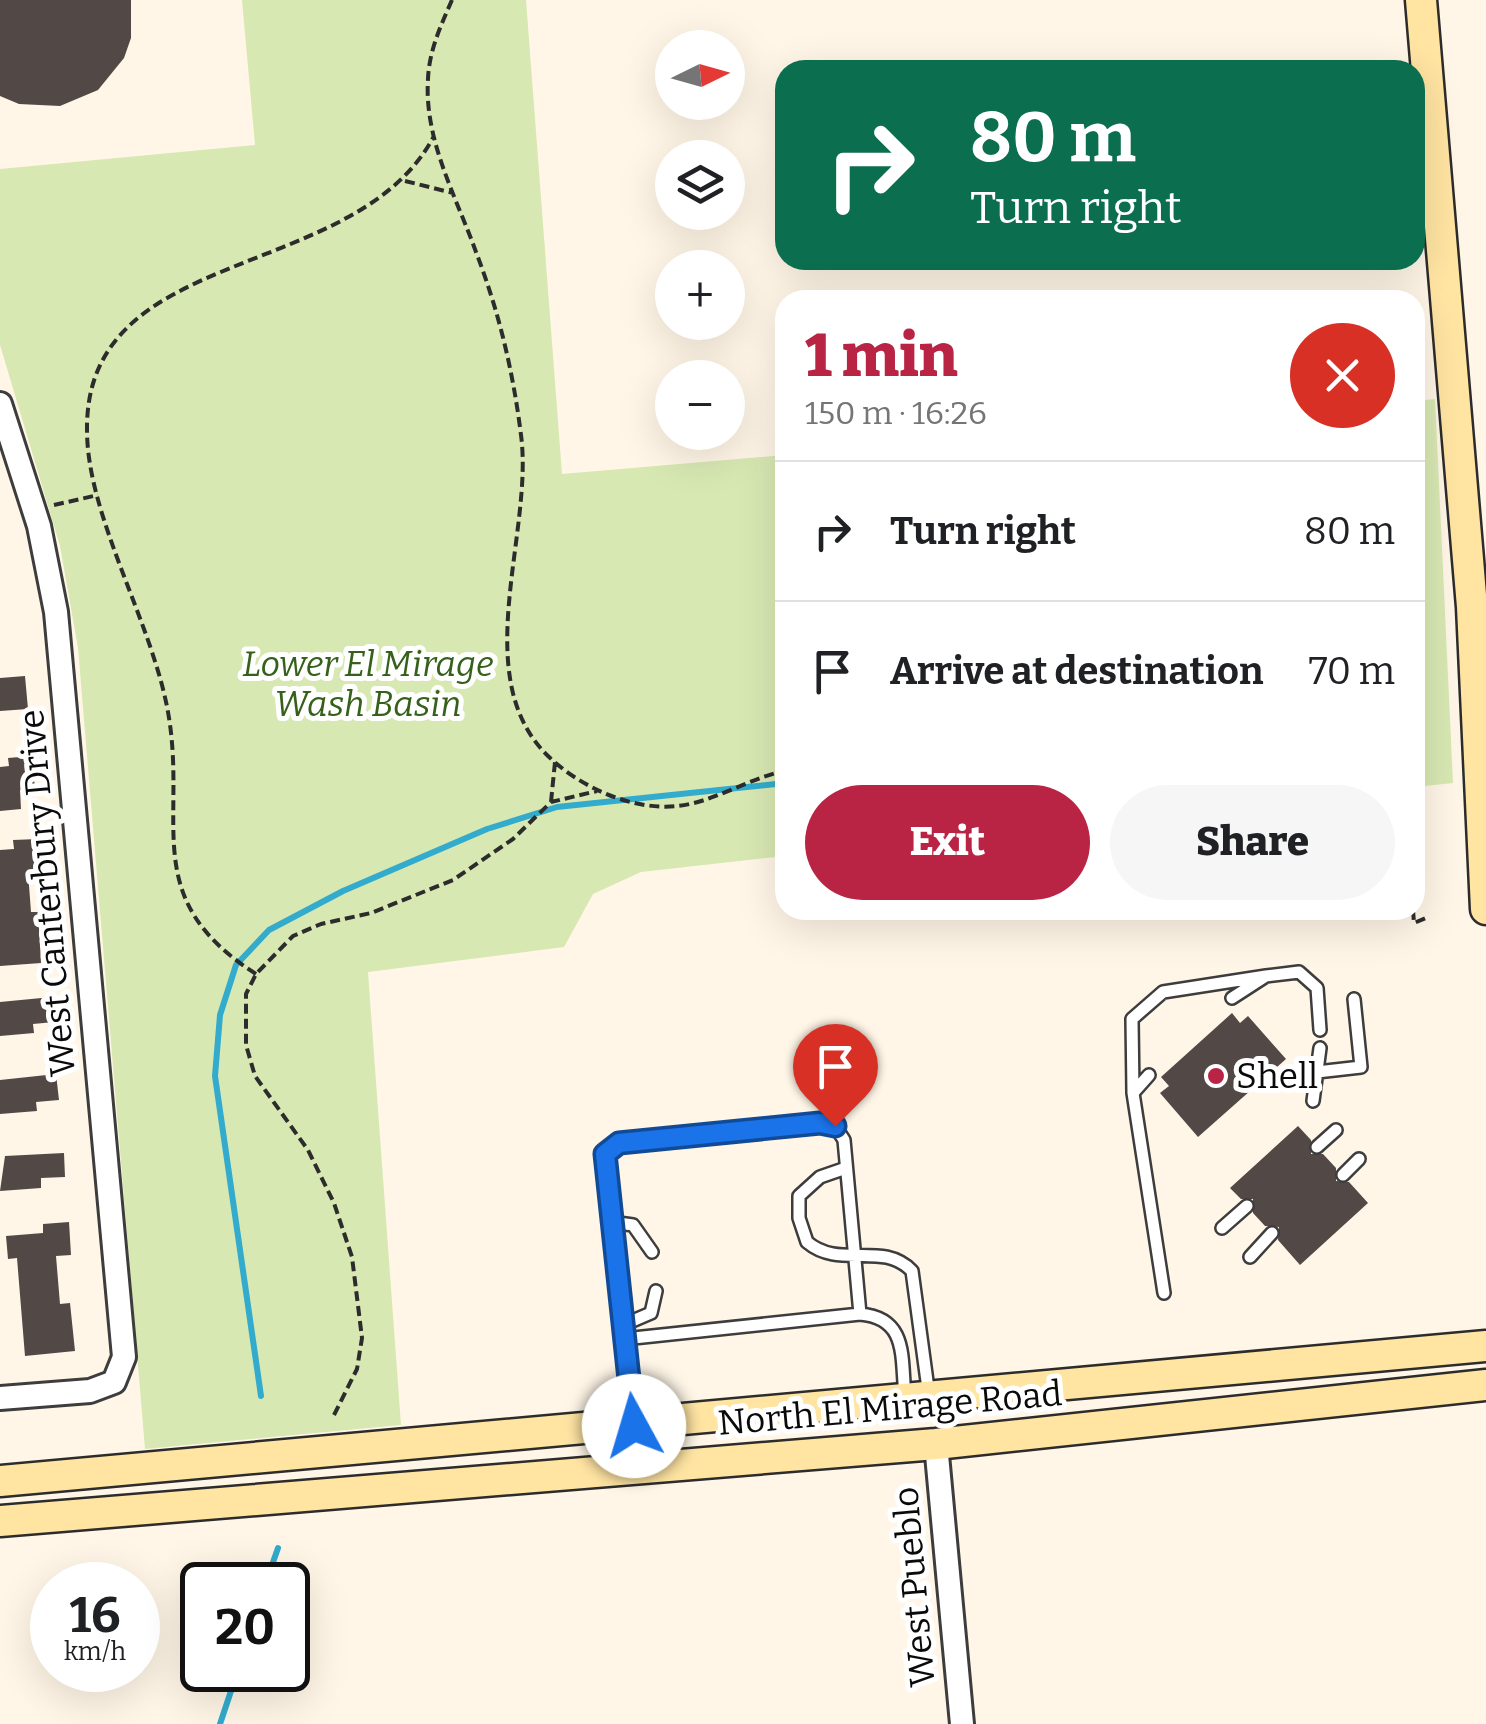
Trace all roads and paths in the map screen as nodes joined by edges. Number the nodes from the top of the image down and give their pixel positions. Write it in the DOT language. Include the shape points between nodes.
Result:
graph roads {
  1 [pos="452,0"];
  2 [pos="1421,0"];
  3 [pos="434,136"];
  4 [pos="402,181"];
  5 [pos="453,193"];
  6 [pos="0,404"];
  7 [pos="98,495"];
  8 [pos="35,510"];
  9 [pos="1483,759"];
  10 [pos="555,762"];
  11 [pos="775,773"];
  12 [pos="600,790"];
  13 [pos="550,802"];
  14 [pos="1486,908"];
  15 [pos="1428,917"];
  16 [pos="1425,918"];
  17 [pos="256,974"];
  18 [pos="1266,976"];
  19 [pos="1232,998"];
  20 [pos="1354,999"];
  21 [pos="1320,1030"];
  22 [pos="1320,1048"];
  23 [pos="1317,1072"];
  24 [pos="1149,1075"];
  25 [pos="1133,1093"];
  26 [pos="1313,1101"];
  27 [pos="1336,1130"];
  28 [pos="1317,1147"];
  29 [pos="1359,1159"];
  30 [pos="846,1168"];
  31 [pos="1342,1175"];
  32 [pos="1247,1206"];
  33 [pos="611,1222"];
  34 [pos="1222,1228"];
  35 [pos="1272,1234"];
  36 [pos="652,1252"];
  37 [pos="854,1256"];
  38 [pos="1250,1257"];
  39 [pos="656,1291"];
  40 [pos="1164,1293"];
  41 [pos="860,1314"];
  42 [pos="623,1325"];
  43 [pos="624,1339"];
  44 [pos="1486,1346"];
  45 [pos="1486,1385"];
  46 [pos="0,1398"];
  47 [pos="918,1399"];
  48 [pos="334,1415"];
  49 [pos="634,1426"];
  50 [pos="936,1444"];
  51 [pos="0,1481"];
  52 [pos="0,1520"];
  53 [pos="962,1724"];
  1 -- 3 [label="path" via="428,76"];
  2 -- 9 [label="main road"];
  3 -- 4 [label="path"];
  3 -- 5 [label="path"];
  4 -- 5 [label="path"];
  4 -- 7 [label="path" via="311,239 178,290 131,322 99,368 88,404"];
  5 -- 10 [label="path" via="508,349 522,440 506,659 518,707"];
  6 -- 8 [label="street, West Canterbury Drive"];
  7 -- 8 [label="path"];
  7 -- 17 [label="path" via="154,652 168,712 172,858 182,893 218,946"];
  8 -- 46 [label="street, West Canterbury Drive" via="65,693 124,1357 114,1382 90,1392"];
  9 -- 14 [label="main road"];
  10 -- 12 [label="path"];
  10 -- 13 [label="path"];
  11 -- 12 [label="path" via="680,806 643,806"];
  12 -- 13 [label="path"];
  13 -- 17 [label="path" via="513,840 453,880 371,914 293,936"];
  15 -- 16 [label="path"];
  17 -- 48 [label="path" via="244,1022 254,1076 308,1150 334,1203 359,1294 357,1369"];
  18 -- 19 [label="lane"];
  18 -- 21 [label="lane" via="1310,977 1318,988"];
  18 -- 25 [label="lane" via="1163,992 1132,1019"];
  20 -- 23 [label="lane" via="1361,1067"];
  22 -- 23 [label="lane"];
  23 -- 26 [label="lane"];
  24 -- 25 [label="lane"];
  25 -- 40 [label="lane"];
  27 -- 28 [label="lane"];
  29 -- 31 [label="lane"];
  30 -- 33 [label="lane" via="844,1140 835,1126 820,1123 619,1143 605,1154"];
  30 -- 37 [label="lane"];
  30 -- 37 [label="lane" via="806,1185 799,1218 818,1251"];
  32 -- 34 [label="lane"];
  33 -- 36 [label="lane" via="633,1224"];
  33 -- 42 [label="lane"];
  35 -- 38 [label="lane"];
  37 -- 41 [label="lane"];
  37 -- 47 [label="lane" via="899,1258 912,1270"];
  39 -- 42 [label="lane" via="650,1314"];
  41 -- 43 [label="lane"];
  41 -- 47 [label="lane" via="890,1322"];
  42 -- 43 [label="lane"];
  43 -- 49 [label="lane"];
  44 -- 47 [label="main road, North El Mirage Road"];
  45 -- 50 [label="main road, North El Mirage Road"];
  47 -- 49 [label="main road, North El Mirage Road"];
  49 -- 51 [label="main road, North El Mirage Road"];
  50 -- 52 [label="main road, North El Mirage Road"];
  50 -- 53 [label="street, West Pueblo"];
}
